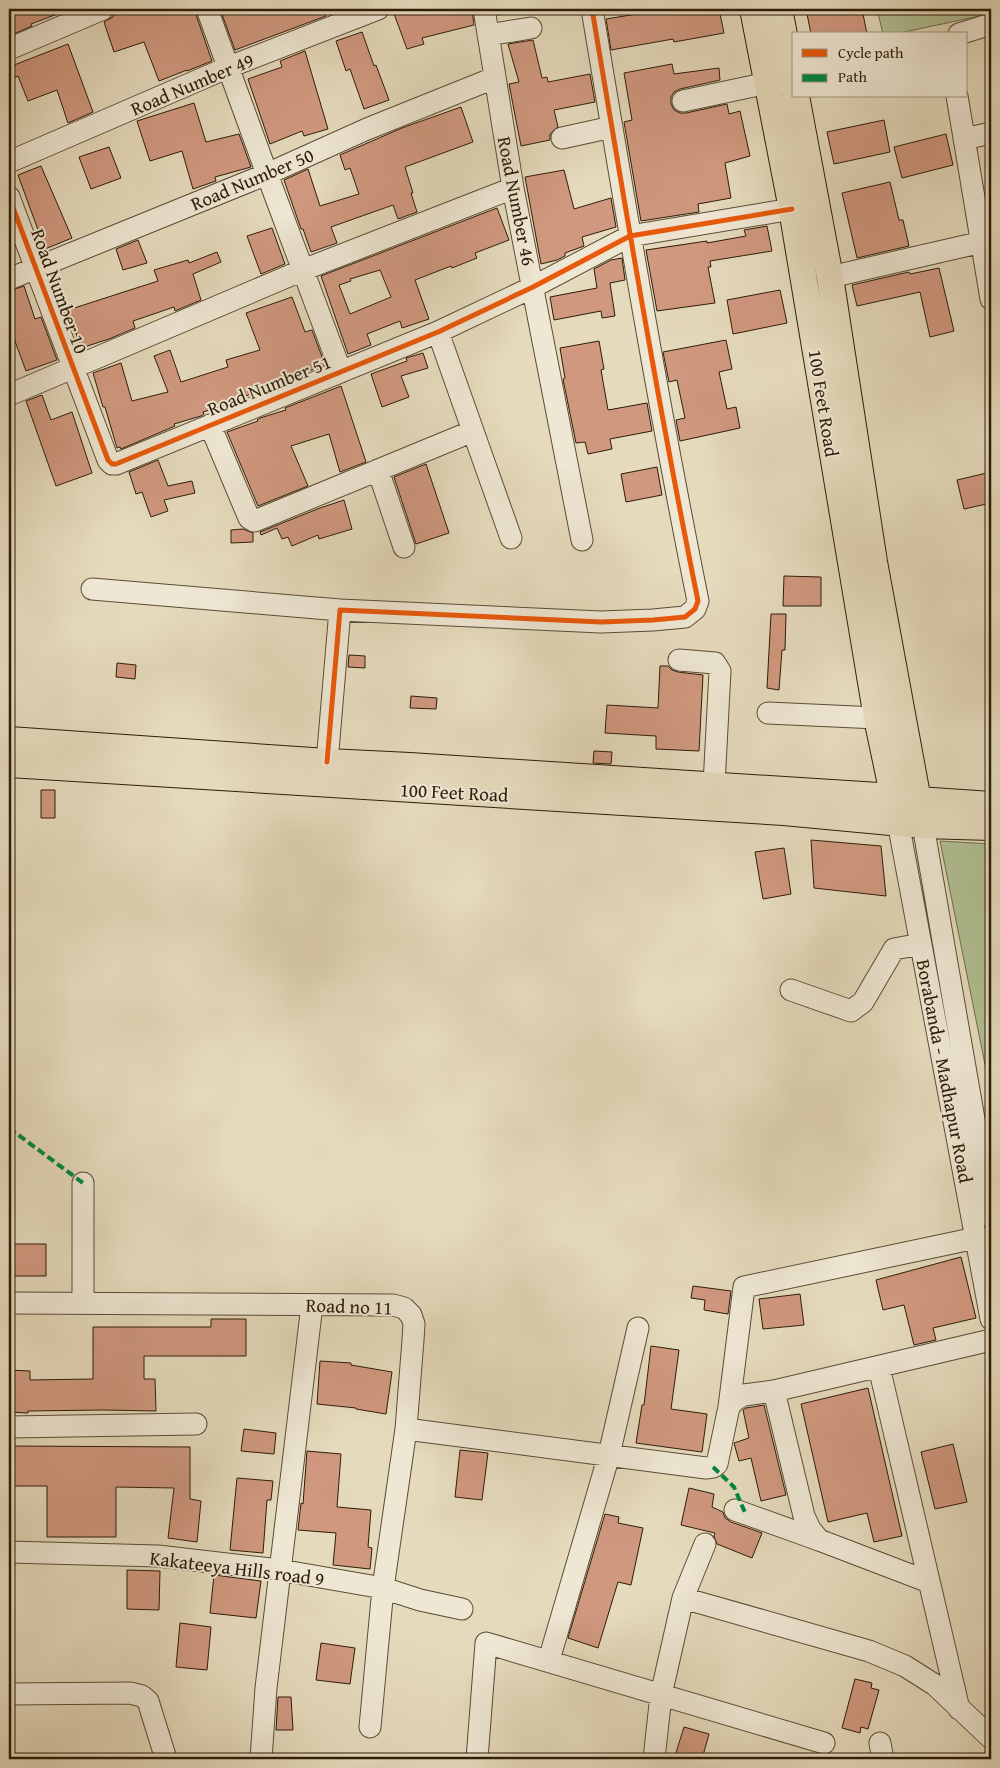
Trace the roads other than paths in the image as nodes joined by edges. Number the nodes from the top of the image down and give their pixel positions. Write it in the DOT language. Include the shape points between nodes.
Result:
graph roads {
  1 [pos="103,9"];
  2 [pos="207,9"];
  3 [pos="378,9"];
  4 [pos="484,9"];
  5 [pos="592,9"];
  6 [pos="753,9"];
  7 [pos="780,9"];
  8 [pos="991,24"];
  9 [pos="531,28"];
  10 [pos="965,32"];
  11 [pos="488,35"];
  12 [pos="9,49"];
  13 [pos="229,67"];
  14 [pos="792,76"];
  15 [pos="494,78"];
  16 [pos="768,84"];
  17 [pos="796,98"];
  18 [pos="957,98"];
  19 [pos="683,101"];
  20 [pos="612,127"];
  21 [pos="991,133"];
  22 [pos="562,138"];
  23 [pos="964,140"];
  24 [pos="9,162"];
  25 [pos="267,174"];
  26 [pos="513,188"];
  27 [pos="9,197"];
  28 [pos="792,208"];
  29 [pos="630,236"];
  30 [pos="987,241"];
  31 [pos="35,269"];
  32 [pos="303,270"];
  33 [pos="830,277"];
  34 [pos="9,279"];
  35 [pos="533,287"];
  36 [pos="991,299"];
  37 [pos="438,332"];
  38 [pos="72,367"];
  39 [pos="342,372"];
  40 [pos="9,395"];
  41 [pos="210,425"];
  42 [pos="473,431"];
  43 [pos="378,470"];
  44 [pos="511,538"];
  45 [pos="582,540"];
  46 [pos="404,547"];
  47 [pos="92,589"];
  48 [pos="340,610"];
  49 [pos="679,660"];
  50 [pos="768,713"];
  51 [pos="877,718"];
  52 [pos="9,740"];
  53 [pos="328,762"];
  54 [pos="9,764"];
  55 [pos="714,785"];
  56 [pos="991,805"];
  57 [pos="909,811"];
  58 [pos="991,827"];
  59 [pos="921,944"];
  60 [pos="791,990"];
  61 [pos="83,1183"];
  62 [pos="991,1218"];
  63 [pos="976,1238"];
  64 [pos="9,1303"];
  65 [pos="83,1303"];
  66 [pos="312,1305"];
  67 [pos="991,1319"];
  68 [pos="638,1328"];
  69 [pos="991,1340"];
  70 [pos="879,1367"];
  71 [pos="774,1391"];
  72 [pos="729,1407"];
  73 [pos="196,1424"];
  74 [pos="9,1427"];
  75 [pos="406,1429"];
  76 [pos="609,1455"];
  77 [pos="735,1510"];
  78 [pos="819,1540"];
  79 [pos="705,1544"];
  80 [pos="9,1552"];
  81 [pos="280,1570"];
  82 [pos="929,1582"];
  83 [pos="383,1588"];
  84 [pos="683,1598"];
  85 [pos="462,1609"];
  86 [pos="549,1660"];
  87 [pos="9,1694"];
  88 [pos="661,1695"];
  89 [pos="959,1709"];
  90 [pos="370,1727"];
  91 [pos="991,1738"];
  92 [pos="824,1743"];
  93 [pos="166,1759"];
  94 [pos="261,1759"];
  95 [pos="478,1759"];
  96 [pos="654,1759"];
  1 -- 12 [label="street"];
  2 -- 13 [label="street"];
  3 -- 13 [label="street, Road Number 49"];
  4 -- 11 [label="street, Road Number 46"];
  5 -- 20 [label="street"];
  6 -- 16 [label="main road, 100 Feet Road"];
  7 -- 14 [label="main road"];
  8 -- 10 [label="street"];
  9 -- 11 [label="street"];
  11 -- 15 [label="street, Road Number 46"];
  13 -- 24 [label="street, Road Number 49"];
  13 -- 25 [label="street"];
  15 -- 25 [label="street, Road Number 50"];
  15 -- 26 [label="street, Road Number 46"];
  16 -- 19 [label="street"];
  16 -- 28 [label="main road, 100 Feet Road"];
  17 -- 33 [label="main road, 100 Feet Road"];
  18 -- 23 [label="street"];
  20 -- 22 [label="street"];
  20 -- 29 [label="street"];
  21 -- 23 [label="street"];
  23 -- 30 [label="street"];
  25 -- 31 [label="street, Road Number 50"];
  25 -- 32 [label="street"];
  26 -- 32 [label="street"];
  26 -- 35 [label="street, Road Number 46"];
  27 -- 31 [label="street, Road Number 10"];
  28 -- 29 [label="street, Road Number 51"];
  28 -- 51 [label="main road, 100 Feet Road"];
  29 -- 35 [label="street, Road Number 51"];
  29 -- 48 [label="street" via="698,601 696,609 685,617 601,622"];
  30 -- 33 [label="street"];
  30 -- 36 [label="street"];
  31 -- 34 [label="street, Road Number 50"];
  31 -- 38 [label="street, Road Number 10"];
  32 -- 38 [label="street"];
  32 -- 39 [label="street"];
  33 -- 57 [label="main road, 100 Feet Road"];
  35 -- 37 [label="street, Road Number 51"];
  35 -- 45 [label="street, Road Number 46"];
  37 -- 39 [label="street, Road Number 51"];
  37 -- 42 [label="street"];
  38 -- 40 [label="street"];
  38 -- 41 [label="street, Road Number 51" via="112,464"];
  39 -- 41 [label="street, Road Number 51"];
  41 -- 43 [label="street" via="249,518 254,521"];
  42 -- 43 [label="street"];
  42 -- 44 [label="street"];
  43 -- 46 [label="street"];
  47 -- 48 [label="street"];
  48 -- 53 [label="street"];
  49 -- 55 [label="street" via="715,662 720,671"];
  50 -- 51 [label="street"];
  51 -- 57 [label="main road, 100 Feet Road"];
  52 -- 53 [label="main road, 100 Feet Road"];
  53 -- 55 [label="main road, 100 Feet Road"];
  54 -- 57 [label="main road, 100 Feet Road" via="784,812"];
  55 -- 57 [label="main road, 100 Feet Road"];
  56 -- 57 [label="main road"];
  57 -- 58 [label="main road"];
  57 -- 59 [label="street, Borabanda - Madhapur Road"];
  57 -- 62 [label="street"];
  59 -- 60 [label="street" via="894,949 863,1002 851,1012"];
  59 -- 63 [label="street, Borabanda - Madhapur Road"];
  61 -- 65 [label="street"];
  63 -- 67 [label="street, Borabanda - Madhapur Road"];
  63 -- 72 [label="street" via="744,1287"];
  64 -- 65 [label="street, Road no 11"];
  65 -- 66 [label="street, Road no 11"];
  66 -- 75 [label="street, Road no 11" via="393,1305 404,1308 410,1315 414,1332"];
  66 -- 81 [label="street"];
  68 -- 76 [label="street"];
  69 -- 70 [label="street"];
  70 -- 71 [label="street"];
  70 -- 82 [label="street"];
  71 -- 72 [label="street" via="744,1395"];
  71 -- 78 [label="street" via="804,1516"];
  72 -- 76 [label="street" via="717,1464 713,1467"];
  73 -- 74 [label="street"];
  75 -- 76 [label="street"];
  75 -- 83 [label="street, Road no 11"];
  76 -- 86 [label="street"];
  77 -- 78 [label="street"];
  78 -- 82 [label="street"];
  79 -- 84 [label="street"];
  80 -- 81 [label="street, Kakateeya Hills road 9" via="158,1556"];
  81 -- 83 [label="street, Kakateeya Hills road 9"];
  81 -- 94 [label="street"];
  82 -- 89 [label="street"];
  83 -- 85 [label="street, Kakateeya Hills road 9"];
  83 -- 90 [label="street, Road no 11"];
  84 -- 88 [label="street"];
  84 -- 89 [label="street" via="869,1650 905,1666 935,1685"];
  86 -- 88 [label="street"];
  86 -- 95 [label="street" via="486,1643"];
  87 -- 93 [label="street" via="142,1696 148,1702"];
  88 -- 92 [label="street"];
  88 -- 96 [label="street"];
  89 -- 91 [label="street"];
}
